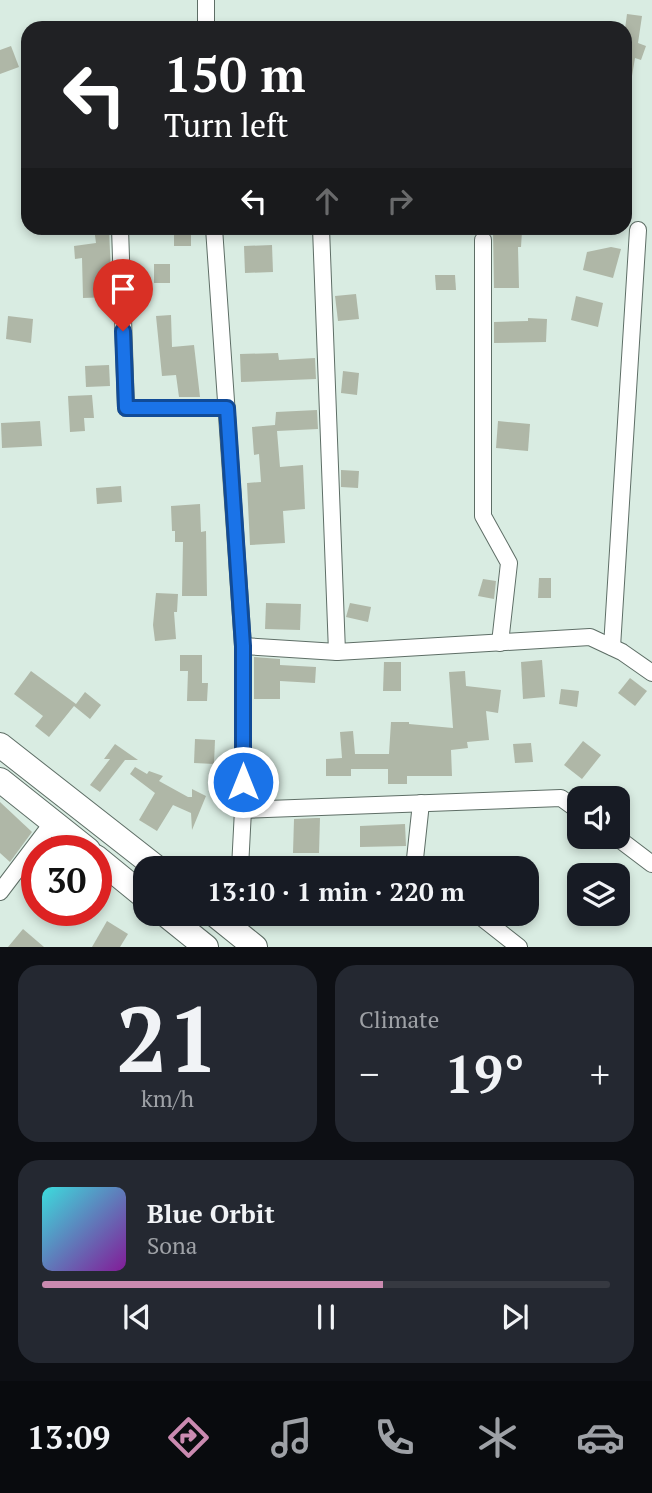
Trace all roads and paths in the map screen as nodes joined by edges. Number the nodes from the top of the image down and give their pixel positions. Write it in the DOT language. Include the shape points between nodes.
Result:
graph roads {
  1 [pos="206,0"];
  2 [pos="206,21"];
  3 [pos="638,230"];
  4 [pos="120,235"];
  5 [pos="215,235"];
  6 [pos="321,235"];
  7 [pos="483,240"];
  8 [pos="227,408"];
  9 [pos="500,643"];
  10 [pos="243,646"];
  11 [pos="612,647"];
  12 [pos="337,652"];
  13 [pos="652,673"];
  14 [pos="0,745"];
  15 [pos="0,780"];
  16 [pos="567,802"];
  17 [pos="421,803"];
  18 [pos="243,810"];
  19 [pos="53,822"];
  20 [pos="69,835"];
  21 [pos="630,847"];
  22 [pos="143,856"];
  23 [pos="241,856"];
  24 [pos="415,856"];
  25 [pos="652,864"];
  26 [pos="112,870"];
  27 [pos="133,887"];
  28 [pos="0,892"];
  29 [pos="180,926"];
  30 [pos="492,926"];
  31 [pos="206,947"];
  32 [pos="519,947"];
  1 -- 2 [label="street"];
  3 -- 11 [label="street"];
  4 -- 8 [label="street" via="126,408"];
  5 -- 8 [label="street"];
  6 -- 12 [label="street"];
  7 -- 9 [label="street" via="483,516 509,563"];
  8 -- 10 [label="street"];
  9 -- 11 [label="street" via="590,637"];
  9 -- 12 [label="street"];
  10 -- 12 [label="street"];
  10 -- 18 [label="street"];
  11 -- 13 [label="street"];
  14 -- 22 [label="main road"];
  15 -- 19 [label="main road"];
  16 -- 17 [label="street" via="561,798"];
  17 -- 18 [label="street"];
  17 -- 24 [label="street"];
  18 -- 23 [label="street"];
  19 -- 20 [label="main road"];
  19 -- 28 [label="street"];
  21 -- 25 [label="street"];
  26 -- 27 [label="main road"];
  29 -- 31 [label="main road"];
  30 -- 32 [label="street"];
}
